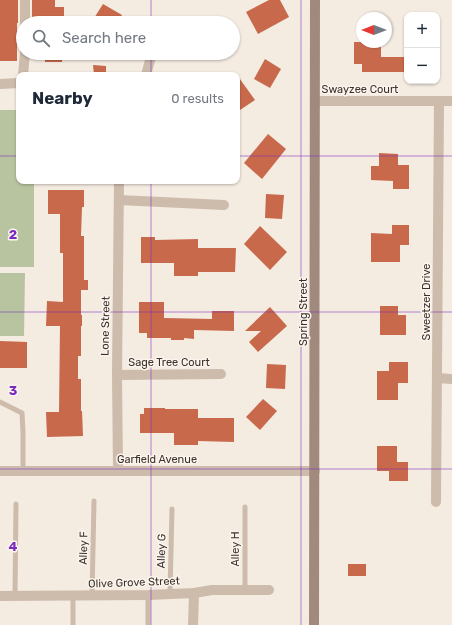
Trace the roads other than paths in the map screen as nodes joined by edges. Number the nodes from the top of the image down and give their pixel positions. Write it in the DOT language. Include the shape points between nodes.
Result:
graph roads {
  1 [pos="24,0"];
  2 [pos="316,0"];
  3 [pos="25,16"];
  4 [pos="24,60"];
  5 [pos="150,60"];
  6 [pos="22,72"];
  7 [pos="147,72"];
  8 [pos="16,83"];
  9 [pos="0,84"];
  10 [pos="316,101"];
  11 [pos="439,101"];
  12 [pos="452,101"];
  13 [pos="119,184"];
  14 [pos="119,200"];
  15 [pos="224,205"];
  16 [pos="221,374"];
  17 [pos="117,375"];
  18 [pos="437,378"];
  19 [pos="452,379"];
  20 [pos="0,402"];
  21 [pos="315,470"];
  22 [pos="0,471"];
  23 [pos="23,471"];
  24 [pos="118,471"];
  25 [pos="94,501"];
  26 [pos="436,502"];
  27 [pos="16,504"];
  28 [pos="245,507"];
  29 [pos="172,508"];
  30 [pos="245,590"];
  31 [pos="269,590"];
  32 [pos="170,593"];
  33 [pos="194,593"];
  34 [pos="148,595"];
  35 [pos="0,596"];
  36 [pos="14,596"];
  37 [pos="73,596"];
  38 [pos="92,596"];
  39 [pos="73,625"];
  40 [pos="148,625"];
  41 [pos="193,625"];
  42 [pos="314,625"];
  1 -- 3 [label="street"];
  2 -- 10 [label="street, Spring Street"];
  4 -- 6 [label="street"];
  5 -- 7 [label="street"];
  8 -- 9 [label="street"];
  10 -- 11 [label="street, Swayzee Court"];
  10 -- 21 [label="street, Spring Street"];
  11 -- 12 [label="street, Swayzee Court"];
  11 -- 18 [label="street, Sweetzer Drive"];
  13 -- 14 [label="street, Lone Street"];
  14 -- 15 [label="street"];
  14 -- 17 [label="street, Lone Street"];
  16 -- 17 [label="street, Sage Tree Court"];
  17 -- 24 [label="street, Lone Street"];
  18 -- 19 [label="street"];
  18 -- 26 [label="street, Sweetzer Drive"];
  20 -- 23 [label="lane" via="22,413"];
  21 -- 24 [label="street, Garfield Avenue"];
  21 -- 42 [label="street, Spring Street"];
  22 -- 23 [label="street, Garfield Avenue"];
  23 -- 24 [label="street, Garfield Avenue"];
  25 -- 38 [label="lane, Alley F"];
  27 -- 36 [label="lane"];
  28 -- 30 [label="lane, Alley H"];
  29 -- 32 [label="lane, Alley G"];
  30 -- 31 [label="street, Olive Grove Street"];
  30 -- 33 [label="street, Olive Grove Street"];
  32 -- 33 [label="street, Olive Grove Street"];
  32 -- 34 [label="street, Olive Grove Street"];
  33 -- 41 [label="street"];
  34 -- 38 [label="street, Olive Grove Street"];
  34 -- 40 [label="lane"];
  35 -- 36 [label="street, Olive Grove Street"];
  36 -- 37 [label="street, Olive Grove Street"];
  37 -- 38 [label="street, Olive Grove Street"];
  37 -- 39 [label="lane"];
}
